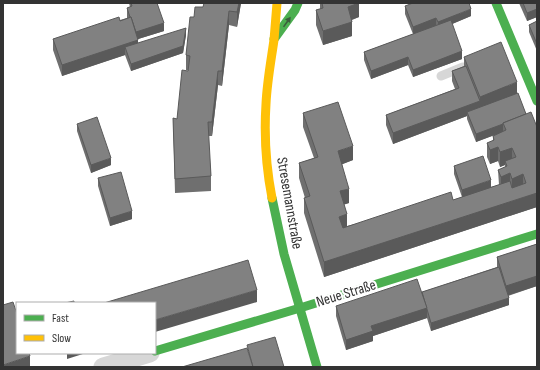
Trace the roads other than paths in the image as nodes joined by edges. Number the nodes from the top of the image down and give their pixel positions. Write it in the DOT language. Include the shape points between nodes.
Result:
graph roads {
  1 [pos="277,3"];
  2 [pos="298,3"];
  3 [pos="496,3"];
  4 [pos="274,39"];
  5 [pos="470,64"];
  6 [pos="441,76"];
  7 [pos="537,101"];
  8 [pos="537,234"];
  9 [pos="300,308"];
  10 [pos="156,351"];
  11 [pos="147,354"];
  12 [pos="103,367"];
  13 [pos="317,367"];
  1 -- 4 [label="street, Stresemannstraße"];
  4 -- 2 [label="street, Stresemannstraße, one-way"];
  3 -- 7 [label="street" via="511,48"];
  4 -- 9 [label="street, Stresemannstraße" via="266,104 268,178 284,254"];
  5 -- 6 [label="lane"];
  8 -- 9 [label="street, Neue Straße"];
  9 -- 10 [label="street, Neue Straße"];
  9 -- 13 [label="street, Stresemannstraße"];
  11 -- 12 [label="street"];
}
